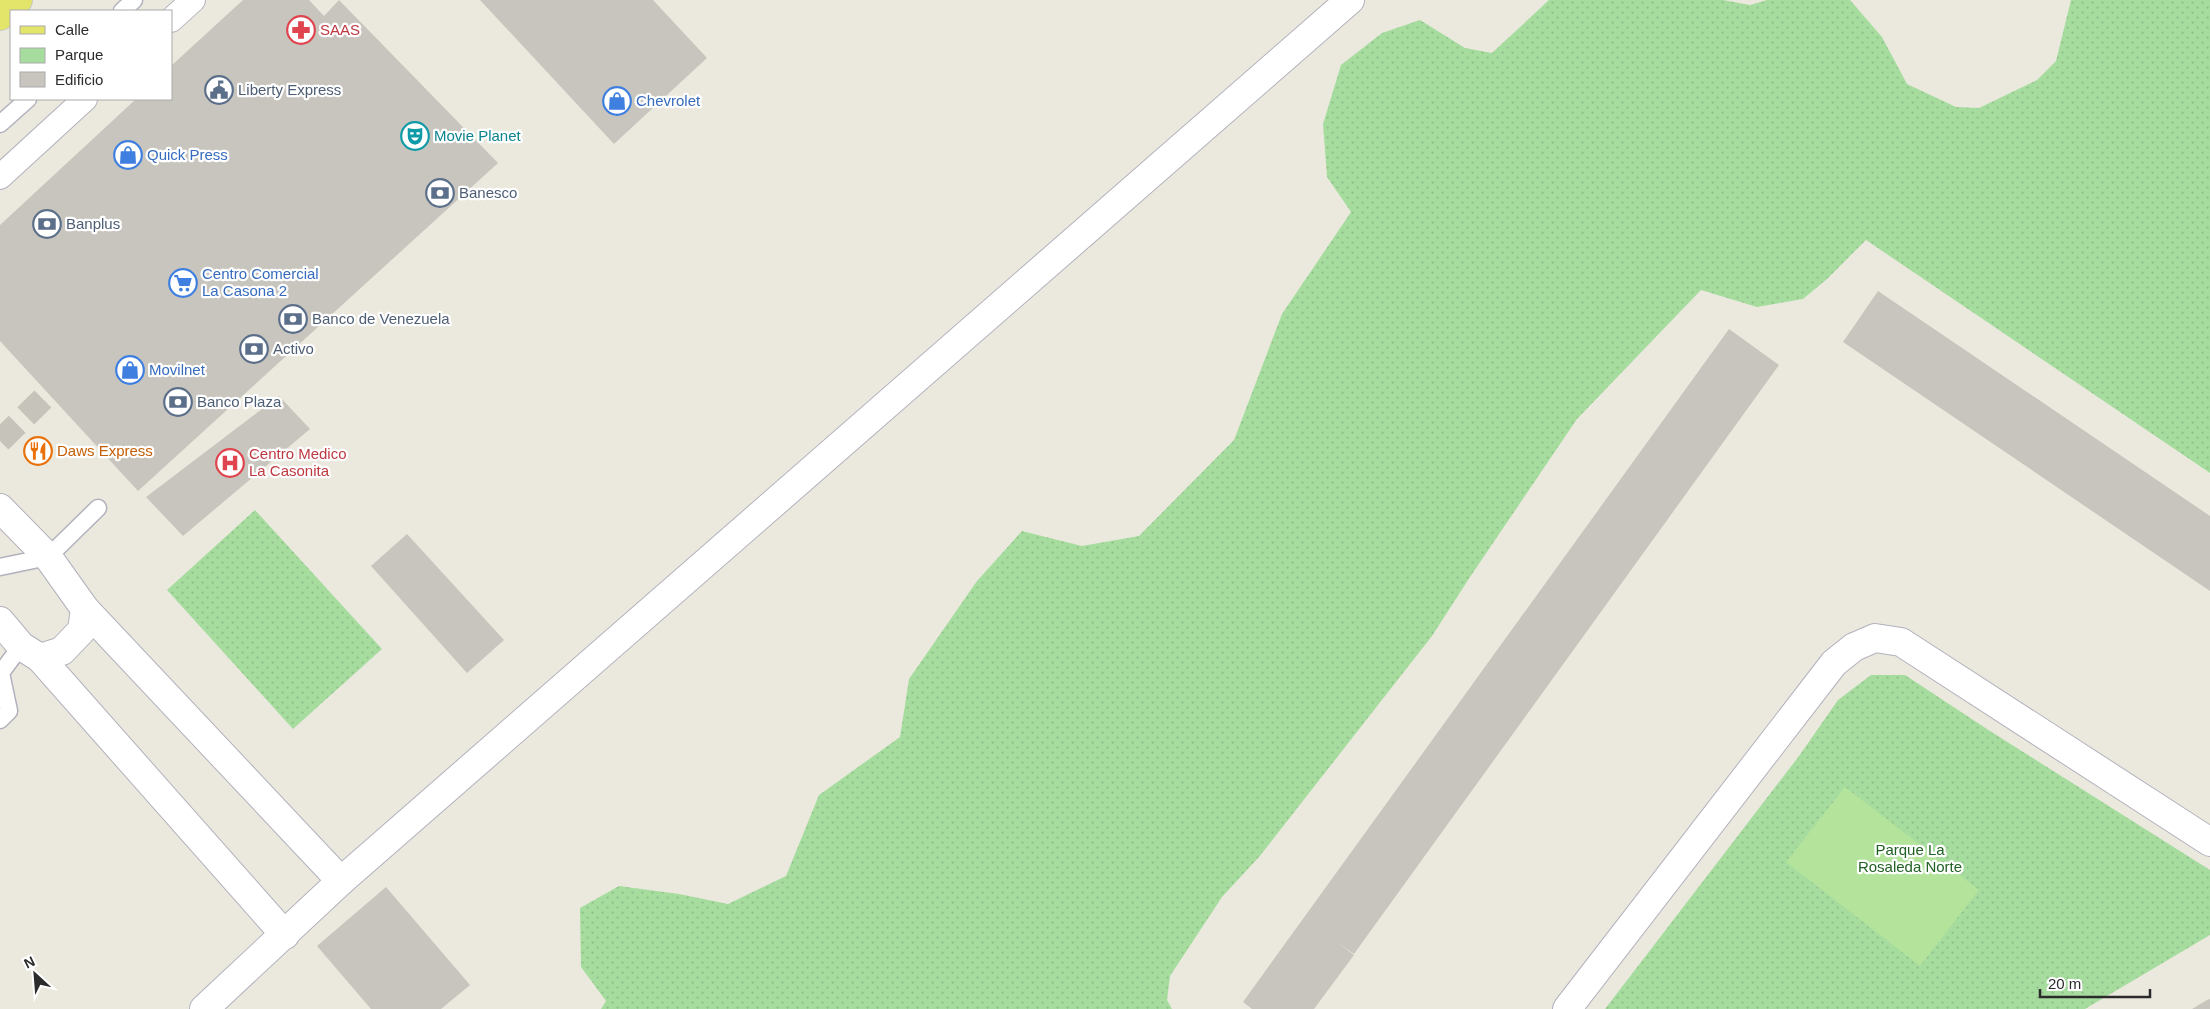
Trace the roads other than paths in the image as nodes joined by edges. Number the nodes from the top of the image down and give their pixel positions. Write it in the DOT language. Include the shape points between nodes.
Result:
graph roads {
  1 [pos="18,0"];
  2 [pos="134,0"];
  3 [pos="193,0"];
  4 [pos="1350,0"];
  5 [pos="123,10"];
  6 [pos="0,16"];
  7 [pos="172,19"];
  8 [pos="27,100"];
  9 [pos="84,100"];
  10 [pos="0,124"];
  11 [pos="0,177"];
  12 [pos="0,508"];
  13 [pos="98,508"];
  14 [pos="48,557"];
  15 [pos="0,568"];
  16 [pos="85,609"];
  17 [pos="0,621"];
  18 [pos="31,652"];
  19 [pos="1,673"];
  20 [pos="0,720"];
  21 [pos="2210,842"];
  22 [pos="341,881"];
  23 [pos="285,935"];
  24 [pos="204,1009"];
  25 [pos="1567,1009"];
  1 -- 6 [label="main road"];
  2 -- 5 [label="lane"];
  3 -- 7 [label="street"];
  4 -- 22 [label="street"];
  8 -- 10 [label="lane"];
  9 -- 11 [label="street"];
  12 -- 14 [label="street"];
  13 -- 14 [label="lane"];
  14 -- 15 [label="lane"];
  14 -- 16 [label="street"];
  16 -- 18 [label="street" via="82,630 62,651"];
  16 -- 22 [label="street"];
  17 -- 18 [label="street"];
  18 -- 19 [label="lane"];
  18 -- 23 [label="street"];
  19 -- 20 [label="lane" via="9,711"];
  21 -- 25 [label="street" via="1901,642 1875,638 1854,647 1834,663"];
  22 -- 23 [label="street"];
  23 -- 24 [label="street"];
}
